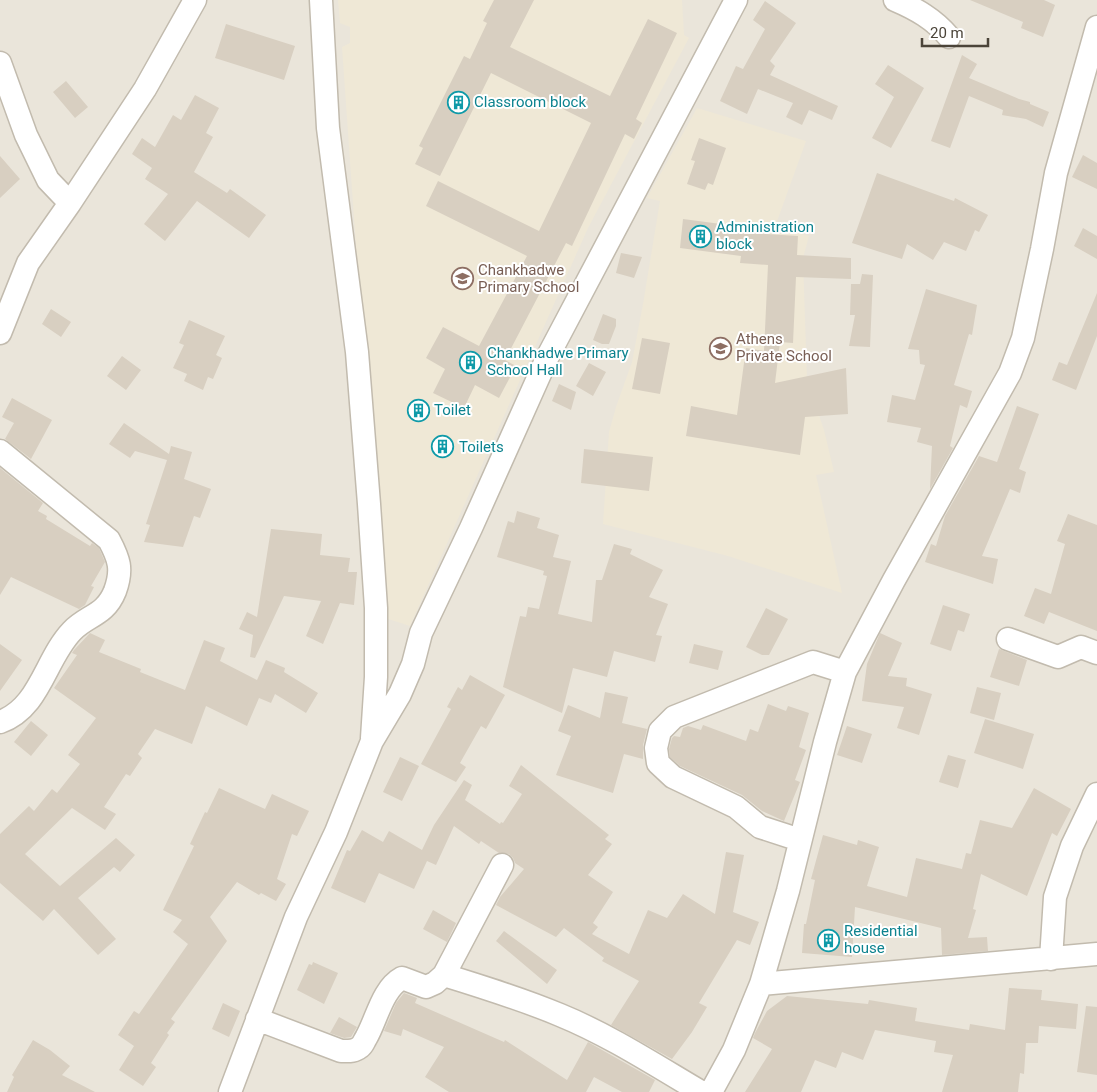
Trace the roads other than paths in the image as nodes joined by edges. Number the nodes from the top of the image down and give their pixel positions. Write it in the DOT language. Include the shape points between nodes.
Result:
graph roads {
  1 [pos="195,0"];
  2 [pos="321,0"];
  3 [pos="736,0"];
  4 [pos="895,0"];
  5 [pos="1097,28"];
  6 [pos="949,37"];
  7 [pos="0,63"];
  8 [pos="70,203"];
  9 [pos="0,333"];
  10 [pos="0,450"];
  11 [pos="1008,639"];
  12 [pos="1097,653"];
  13 [pos="845,672"];
  14 [pos="0,722"];
  15 [pos="372,741"];
  16 [pos="1097,794"];
  17 [pos="800,840"];
  18 [pos="502,865"];
  19 [pos="1097,954"];
  20 [pos="1051,959"];
  21 [pos="444,975"];
  22 [pos="761,984"];
  23 [pos="258,1020"];
  24 [pos="230,1092"];
  25 [pos="701,1092"];
  26 [pos="711,1092"];
  1 -- 8 [label="street" via="145,89"];
  2 -- 15 [label="street" via="328,128 357,352 370,504 376,608"];
  3 -- 15 [label="street" via="548,356 421,633 413,664 400,694"];
  4 -- 6 [label="street" via="920,11"];
  5 -- 13 [label="street" via="1056,173 1023,338 1010,373"];
  7 -- 8 [label="street" via="26,135 48,180"];
  8 -- 9 [label="street" via="28,263"];
  10 -- 14 [label="street" via="109,540 118,556 119,573 115,591 106,607 76,626 64,638 28,702 12,718"];
  11 -- 12 [label="street" via="1058,658 1081,648"];
  13 -- 17 [label="street"];
  13 -- 17 [label="street" via="813,662 674,717 660,731 656,748 658,763 673,777 736,807 760,827"];
  15 -- 23 [label="street" via="336,832 296,917"];
  16 -- 20 [label="street" via="1072,846 1056,897"];
  17 -- 22 [label="street"];
  18 -- 21 [label="street"];
  19 -- 20 [label="street"];
  20 -- 22 [label="street"];
  21 -- 23 [label="street" via="426,987 402,978 396,982 361,1046 352,1052 341,1051"];
  21 -- 25 [label="street" via="561,1016 633,1051"];
  22 -- 26 [label="street" via="734,1050"];
  23 -- 24 [label="street"];
}
